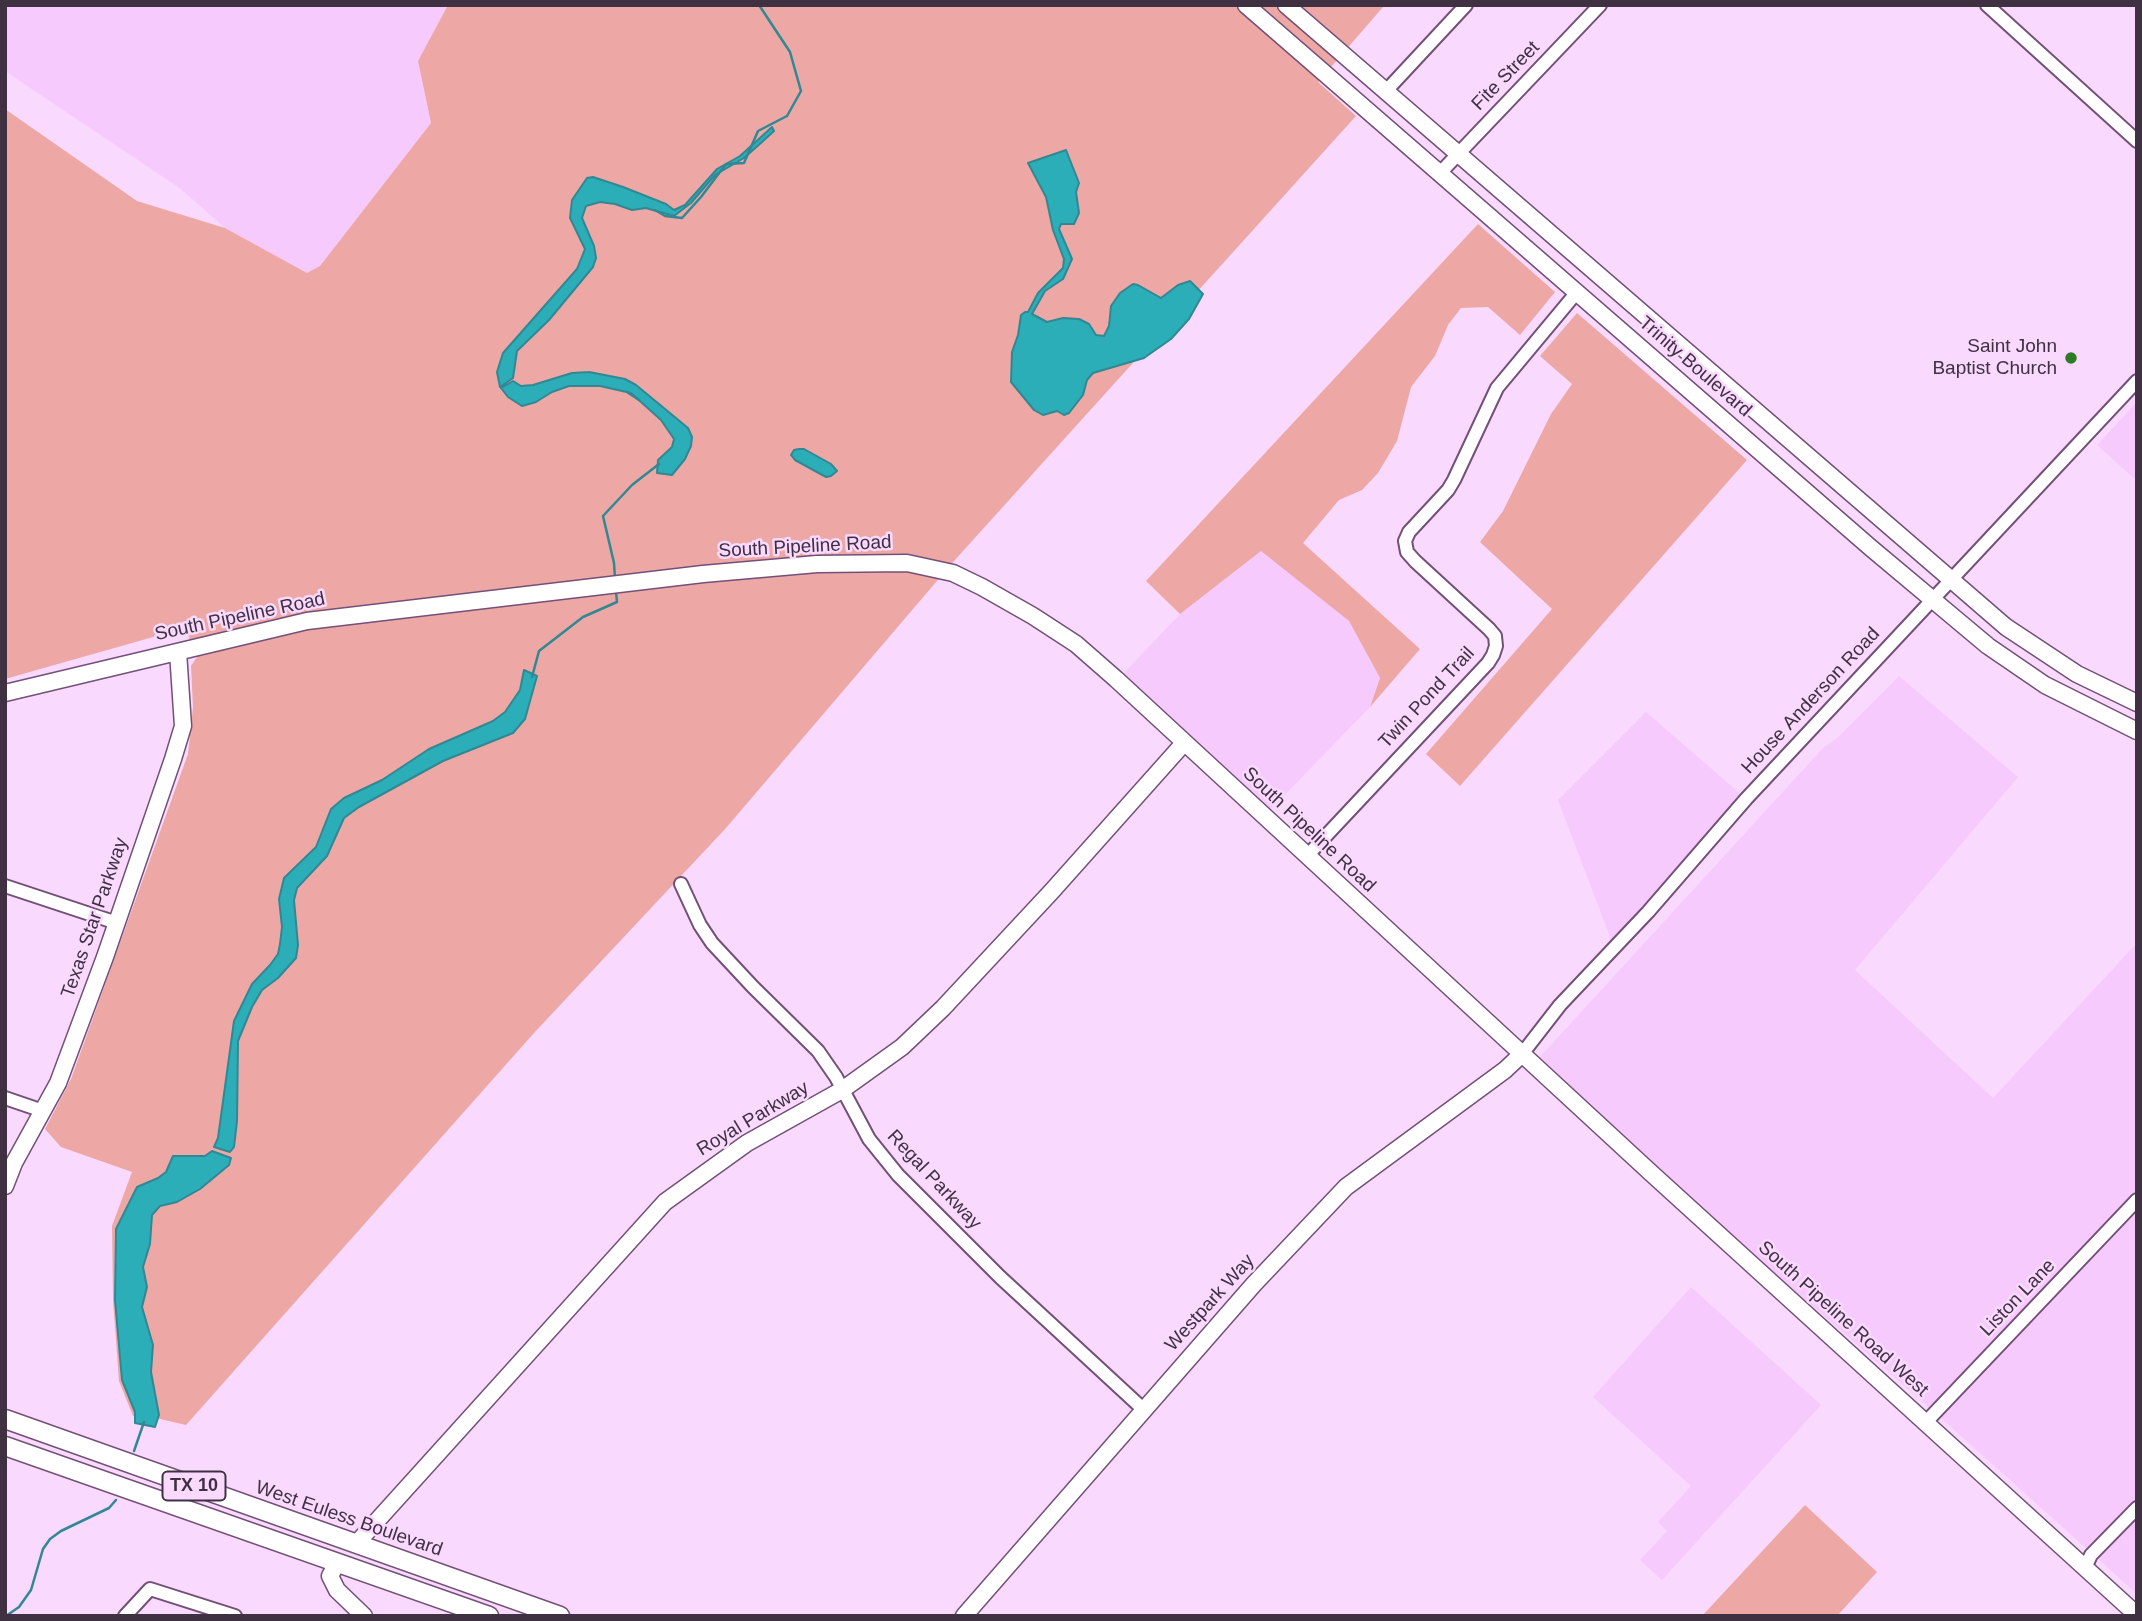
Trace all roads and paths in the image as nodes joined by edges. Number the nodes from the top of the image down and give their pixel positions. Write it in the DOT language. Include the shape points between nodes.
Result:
graph roads {
  1 [pos="1246,5"];
  2 [pos="1286,5"];
  3 [pos="1466,5"];
  4 [pos="1601,5"];
  5 [pos="1987,5"];
  6 [pos="1386,91"];
  7 [pos="2137,141"];
  8 [pos="1458,155"];
  9 [pos="1440,173"];
  10 [pos="1577,292"];
  11 [pos="2137,381"];
  12 [pos="1950,579"];
  13 [pos="1931,599"];
  14 [pos="178,652"];
  15 [pos="5,693"];
  16 [pos="2137,703"];
  17 [pos="2137,731"];
  18 [pos="1184,743"];
  19 [pos="1307,856"];
  20 [pos="681,884"];
  21 [pos="5,886"];
  22 [pos="117,923"];
  23 [pos="1522,1054"];
  24 [pos="842,1090"];
  25 [pos="5,1098"];
  26 [pos="43,1111"];
  27 [pos="5,1186"];
  28 [pos="2137,1200"];
  29 [pos="1143,1409"];
  30 [pos="5,1419"];
  31 [pos="1926,1422"];
  32 [pos="5,1446"];
  33 [pos="2137,1508"];
  34 [pos="239,1528"];
  35 [pos="356,1544"];
  36 [pos="337,1563"];
  37 [pos="2085,1568"];
  38 [pos="484,1589"];
  39 [pos="356,1613"];
  40 [pos="2137,1615"];
  41 [pos="125,1616"];
  42 [pos="234,1616"];
  43 [pos="489,1616"];
  44 [pos="560,1616"];
  45 [pos="964,1616"];
  1 -- 9 [label="street, Trinity Boulevard"];
  2 -- 6 [label="street, Trinity Boulevard"];
  3 -- 6 [label="street"];
  4 -- 8 [label="street, Fite Street"];
  5 -- 7 [label="street"];
  6 -- 8 [label="street, Trinity Boulevard"];
  8 -- 9 [label="street, Fite Street"];
  8 -- 12 [label="street, Trinity Boulevard"];
  9 -- 10 [label="street, Trinity Boulevard"];
  10 -- 13 [label="street, Trinity Boulevard"];
  10 -- 19 [label="street, Twin Pond Trail" via="1497,388 1448,490 1405,541 1415,561 1495,636 1493,655"];
  11 -- 12 [label="street, House Anderson Road"];
  12 -- 13 [label="street, House Anderson Road"];
  12 -- 16 [label="street, Trinity Boulevard" via="2035,647"];
  13 -- 17 [label="street, Trinity Boulevard" via="2045,685"];
  13 -- 23 [label="street, House Anderson Road" via="1560,1005"];
  14 -- 15 [label="street, South Pipeline Road"];
  14 -- 18 [label="street, South Pipeline Road" via="343,616 704,574 817,564 907,563 953,573 1076,644"];
  14 -- 22 [label="street, Texas Star Parkway" via="183,726"];
  18 -- 19 [label="street, South Pipeline Road"];
  18 -- 24 [label="street, Royal Parkway" via="943,1008 902,1047"];
  19 -- 23 [label="street, South Pipeline Road"];
  20 -- 24 [label="street, Regal Parkway" via="712,943 818,1051"];
  21 -- 22 [label="street"];
  22 -- 26 [label="street, Texas Star Parkway" via="58,1083"];
  23 -- 29 [label="street, Westpark Way" via="1346,1187"];
  23 -- 31 [label="street, South Pipeline Road West"];
  24 -- 29 [label="street, Regal Parkway" via="869,1139 898,1175"];
  24 -- 35 [label="street, Royal Parkway" via="747,1143 665,1202"];
  25 -- 26 [label="street"];
  26 -- 27 [label="street, Texas Star Parkway"];
  28 -- 31 [label="street, Liston Lane"];
  29 -- 45 [label="street, Westpark Way"];
  30 -- 35 [label="main road, West Euless Boulevard / TX 10"];
  31 -- 37 [label="street, South Pipeline Road West"];
  32 -- 34 [label="main road, TX 10"];
  33 -- 37 [label="street" via="2091,1555"];
  34 -- 35 [label="main road" via="251,1522 333,1549"];
  34 -- 36 [label="main road, TX 10"];
  35 -- 38 [label="main road, West Euless Boulevard / TX 10"];
  36 -- 38 [label="main road" via="358,1555 468,1592"];
  36 -- 39 [label="street" via="330,1576"];
  36 -- 43 [label="main road, TX 10"];
  37 -- 40 [label="street, South Pipeline Road West"];
  38 -- 44 [label="main road, West Euless Boulevard / TX 10"];
  41 -- 42 [label="street" via="150,1589"];
}
